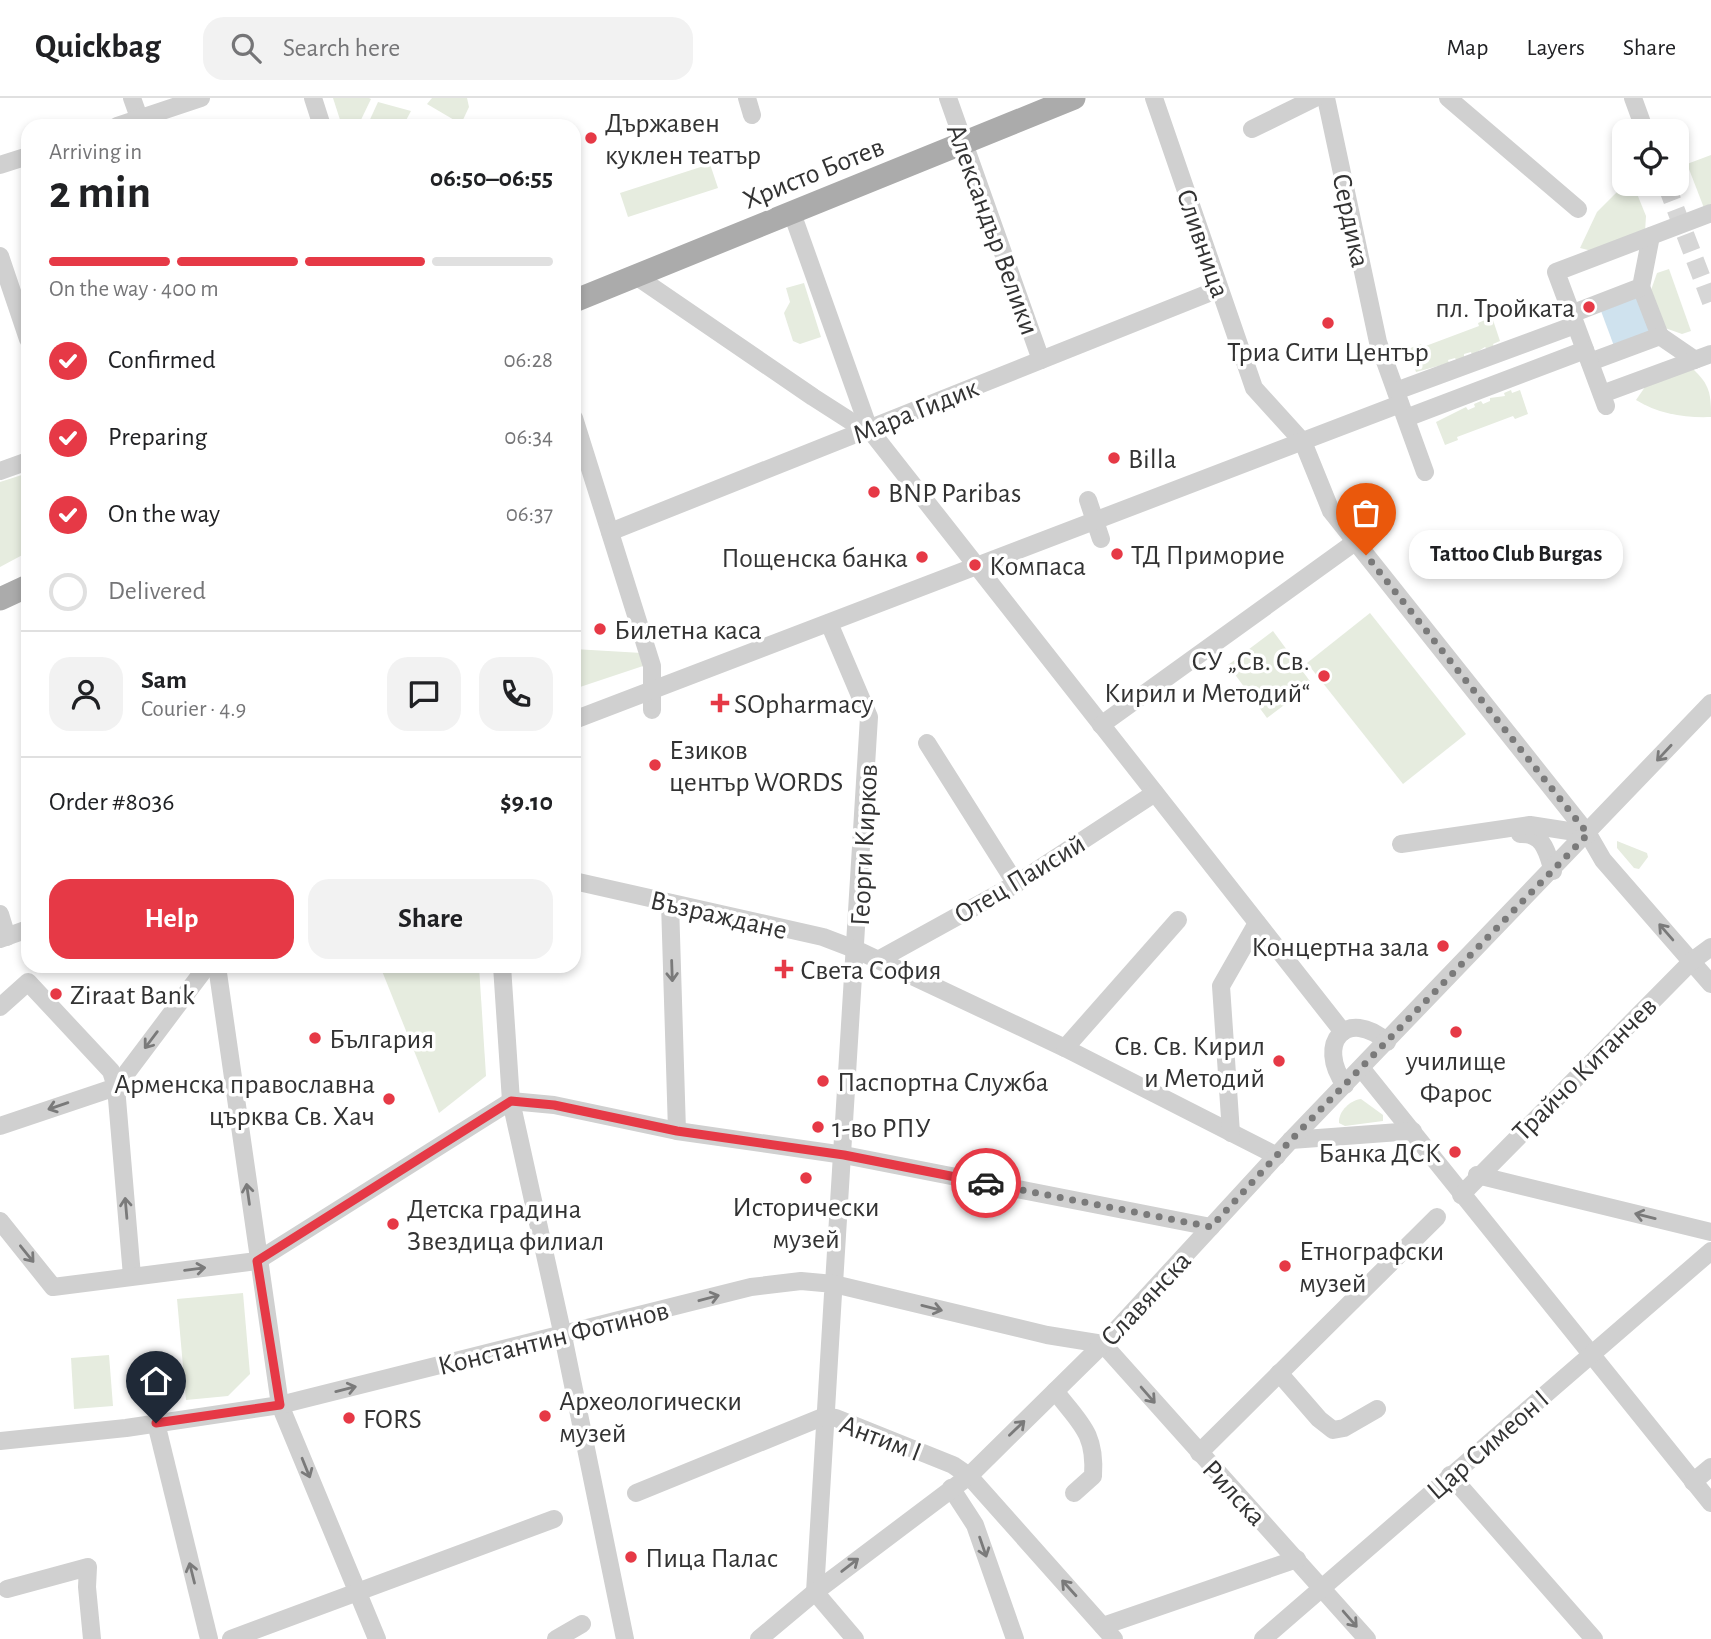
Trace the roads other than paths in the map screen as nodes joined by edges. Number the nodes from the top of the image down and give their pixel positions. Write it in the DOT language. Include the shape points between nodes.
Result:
graph roads {
  1 [pos="132,98"];
  2 [pos="201,98"];
  3 [pos="313,98"];
  4 [pos="948,98"];
  5 [pos="1074,98"];
  6 [pos="1154,98"];
  7 [pos="1315,98"];
  8 [pos="1326,98"];
  9 [pos="1448,98"];
  10 [pos="1633,98"];
  11 [pos="139,119"];
  12 [pos="148,119"];
  13 [pos="320,119"];
  14 [pos="1641,119"];
  15 [pos="1252,129"];
  16 [pos="963,143"];
  17 [pos="21,158"];
  18 [pos="0,165"];
  19 [pos="1577,209"];
  20 [pos="792,213"];
  21 [pos="1711,213"];
  22 [pos="1651,236"];
  23 [pos="0,256"];
  24 [pos="636,276"];
  25 [pos="1641,287"];
  26 [pos="1219,289"];
  27 [pos="581,298"];
  28 [pos="21,318"];
  29 [pos="1573,319"];
  30 [pos="1660,336"];
  31 [pos="1587,356"];
  32 [pos="1703,357"];
  33 [pos="1041,360"];
  34 [pos="1401,404"];
  35 [pos="869,429"];
  36 [pos="581,440"];
  37 [pos="1303,442"];
  38 [pos="21,464"];
  39 [pos="0,471"];
  40 [pos="1425,472"];
  41 [pos="1088,500"];
  42 [pos="1095,522"];
  43 [pos="610,532"];
  44 [pos="1101,539"];
  45 [pos="1360,548"];
  46 [pos="975,565"];
  47 [pos="21,589"];
  48 [pos="0,598"];
  49 [pos="830,623"];
  50 [pos="651,701"];
  51 [pos="1711,704"];
  52 [pos="581,718"];
  53 [pos="1101,725"];
  54 [pos="927,743"];
  55 [pos="1155,793"];
  56 [pos="1588,834"];
  57 [pos="1553,871"];
  58 [pos="581,883"];
  59 [pos="1016,884"];
  60 [pos="670,903"];
  61 [pos="0,914"];
  62 [pos="1178,920"];
  63 [pos="1256,923"];
  64 [pos="21,932"];
  65 [pos="4,938"];
  66 [pos="1711,947"];
  67 [pos="857,950"];
  68 [pos="880,959"];
  69 [pos="1692,961"];
  70 [pos="202,973"];
  71 [pos="218,973"];
  72 [pos="502,973"];
  73 [pos="1711,984"];
  74 [pos="0,1007"];
  75 [pos="1343,1032"];
  76 [pos="1387,1041"];
  77 [pos="1065,1048"];
  78 [pos="1361,1068"];
  79 [pos="1345,1085"];
  80 [pos="116,1087"];
  81 [pos="511,1101"];
  82 [pos="0,1126"];
  83 [pos="677,1131"];
  84 [pos="1413,1131"];
  85 [pos="1231,1133"];
  86 [pos="1291,1140"];
  87 [pos="844,1155"];
  88 [pos="1277,1156"];
  89 [pos="1478,1175"];
  90 [pos="1461,1195"];
  91 [pos="1437,1217"];
  92 [pos="0,1221"];
  93 [pos="1211,1227"];
  94 [pos="1711,1233"];
  95 [pos="1711,1251"];
  96 [pos="257,1261"];
  97 [pos="132,1276"];
  98 [pos="834,1289"];
  99 [pos="563,1336"];
  100 [pos="1103,1344"];
  101 [pos="1590,1355"];
  102 [pos="1279,1373"];
  103 [pos="1055,1391"];
  104 [pos="280,1405"];
  105 [pos="1377,1409"];
  106 [pos="825,1416"];
  107 [pos="156,1423"];
  108 [pos="0,1441"];
  109 [pos="1199,1453"];
  110 [pos="1711,1466"];
  111 [pos="1450,1475"];
  112 [pos="969,1476"];
  113 [pos="1693,1482"];
  114 [pos="951,1488"];
  115 [pos="636,1493"];
  116 [pos="1074,1493"];
  117 [pos="1711,1503"];
  118 [pos="554,1519"];
  119 [pos="1297,1559"];
  120 [pos="1323,1588"];
  121 [pos="7,1589"];
  122 [pos="357,1592"];
  123 [pos="816,1592"];
  124 [pos="582,1624"];
  125 [pos="1109,1632"];
  126 [pos="92,1639"];
  127 [pos="208,1639"];
  128 [pos="231,1639"];
  129 [pos="377,1639"];
  130 [pos="556,1639"];
  131 [pos="625,1639"];
  132 [pos="759,1639"];
  133 [pos="855,1639"];
  134 [pos="1015,1639"];
  135 [pos="1263,1639"];
  136 [pos="1367,1639"];
  137 [pos="1594,1639"];
  1 -- 11 [label="street"];
  2 -- 12 [label="street"];
  3 -- 13 [label="street"];
  4 -- 16 [label="street, Александър Велики"];
  5 -- 16 [label="main road, Христо Ботев"];
  6 -- 26 [label="street, Сливница"];
  7 -- 15 [label="street"];
  8 -- 34 [label="street, Сердика" via="1378,342"];
  9 -- 19 [label="street"];
  10 -- 14 [label="street"];
  16 -- 20 [label="main road, Христо Ботев"];
  16 -- 33 [label="street, Александър Велики"];
  17 -- 18 [label="street"];
  20 -- 24 [label="main road, Христо Ботев"];
  20 -- 35 [label="street"];
  21 -- 22 [label="street"];
  22 -- 25 [label="street"];
  22 -- 29 [label="street" via="1556,272"];
  23 -- 28 [label="street"];
  24 -- 27 [label="main road, Христо Ботев"];
  24 -- 35 [label="street" via="823,404"];
  25 -- 29 [label="street"];
  25 -- 30 [label="street"];
  26 -- 33 [label="street, Мара Гидик"];
  26 -- 37 [label="street, Сливница" via="1254,388"];
  29 -- 31 [label="street"];
  29 -- 34 [label="street"];
  30 -- 31 [label="street"];
  30 -- 32 [label="street"];
  31 -- 32 [label="street" via="1604,400"];
  31 -- 34 [label="street"];
  33 -- 35 [label="street, Мара Гидик"];
  34 -- 37 [label="street"];
  34 -- 40 [label="street, Сердика"];
  35 -- 43 [label="street, Мара Гидик"];
  35 -- 46 [label="street"];
  36 -- 43 [label="street"];
  37 -- 42 [label="street"];
  37 -- 45 [label="street" via="1331,511"];
  38 -- 39 [label="street"];
  41 -- 42 [label="street"];
  42 -- 44 [label="street"];
  42 -- 46 [label="street"];
  43 -- 50 [label="street" via="652,666"];
  45 -- 53 [label="street"];
  45 -- 56 [label="street"];
  46 -- 49 [label="street"];
  46 -- 53 [label="street"];
  47 -- 48 [label="main road"];
  49 -- 50 [label="street"];
  49 -- 67 [label="street, Георги Кирков" via="869,717"];
  50 -- 52 [label="street"];
  51 -- 56 [label="street, Славянска, one-way"];
  53 -- 55 [label="street"];
  54 -- 59 [label="street"];
  55 -- 59 [label="street, Отец Паисий"];
  55 -- 63 [label="street"];
  56 -- 57 [label="street, Славянска"];
  56 -- 57 [label="street" via="1530,825 1402,847 1524,833 1541,840"];
  69 -- 56 [label="street, one-way" via="1603,860"];
  57 -- 76 [label="street, Славянска"];
  58 -- 60 [label="street, Възраждане"];
  59 -- 68 [label="street, Отец Паисий"];
  60 -- 67 [label="street, Възраждане" via="823,937"];
  60 -- 83 [label="street, one-way"];
  61 -- 65 [label="street"];
  62 -- 77 [label="street"];
  63 -- 75 [label="street"];
  63 -- 85 [label="street" via="1221,986"];
  64 -- 65 [label="street"];
  66 -- 69 [label="street, Трайчо Китанчев"];
  67 -- 68 [label="street, Възраждане"];
  67 -- 87 [label="street, Георги Кирков"];
  68 -- 77 [label="street, Възраждане"];
  69 -- 73 [label="street"];
  69 -- 89 [label="street, Трайчо Китанчев"];
  70 -- 80 [label="street, one-way"];
  96 -- 71 [label="street, one-way"];
  72 -- 81 [label="street"];
  74 -- 80 [label="street" via="28,982 111,1071"];
  75 -- 76 [label="street" via="1362,1027"];
  75 -- 79 [label="street" via="1332,1047 1331,1058"];
  76 -- 78 [label="street, Славянска"];
  77 -- 85 [label="street, Възраждане"];
  78 -- 79 [label="street, Славянска"];
  78 -- 84 [label="street"];
  79 -- 86 [label="street, Славянска"];
  80 -- 82 [label="street, one-way"];
  97 -- 80 [label="street, one-way"];
  81 -- 83 [label="street" via="554,1105"];
  81 -- 96 [label="street"];
  81 -- 99 [label="street"];
  83 -- 87 [label="street"];
  84 -- 86 [label="street"];
  84 -- 90 [label="street"];
  85 -- 88 [label="street, Възраждане"];
  86 -- 88 [label="street, Славянска"];
  87 -- 93 [label="street"];
  87 -- 98 [label="street, Георги Кирков"];
  88 -- 93 [label="street, Славянска"];
  89 -- 90 [label="street, Трайчо Китанчев"];
  94 -- 89 [label="street, one-way"];
  90 -- 101 [label="street"];
  91 -- 102 [label="street"];
  92 -- 97 [label="street, one-way" via="53,1287"];
  93 -- 100 [label="street, Славянска"];
  95 -- 101 [label="street, Цар Симеон I"];
  97 -- 96 [label="street, one-way"];
  96 -- 104 [label="street"];
  99 -- 98 [label="street, Константин Фотинов, one-way" via="751,1287 801,1281"];
  98 -- 100 [label="street, Константин Фотинов, one-way"];
  98 -- 106 [label="street, Георги Кирков"];
  104 -- 99 [label="street, Константин Фотинов, one-way"];
  99 -- 131 [label="street"];
  100 -- 103 [label="street, Славянска"];
  100 -- 109 [label="street, Рилска, one-way"];
  101 -- 111 [label="street, Цар Симеон I"];
  101 -- 113 [label="street"];
  102 -- 105 [label="street" via="1333,1430"];
  102 -- 109 [label="street"];
  112 -- 103 [label="street, Славянска, one-way"];
  103 -- 116 [label="street" via="1090,1436 1094,1454 1093,1476"];
  104 -- 107 [label="street, Константин Фотинов"];
  104 -- 122 [label="street, one-way"];
  106 -- 112 [label="street, Антим I" via="953,1465"];
  106 -- 115 [label="street, Антим I"];
  106 -- 123 [label="street, Георги Кирков"];
  107 -- 108 [label="street, Константин Фотинов"];
  127 -- 107 [label="street, one-way"];
  109 -- 119 [label="street, Рилска"];
  110 -- 113 [label="street"];
  111 -- 120 [label="street, Цар Симеон I"];
  111 -- 137 [label="street"];
  112 -- 114 [label="street, Славянска"];
  125 -- 112 [label="street, Антим I, one-way"];
  113 -- 117 [label="street"];
  123 -- 114 [label="street, Славянска, one-way"];
  114 -- 134 [label="street, one-way" via="975,1525"];
  118 -- 122 [label="street"];
  119 -- 120 [label="street, Рилска"];
  119 -- 125 [label="street"];
  120 -- 135 [label="street, Цар Симеон I"];
  120 -- 136 [label="street, Рилска, one-way"];
  121 -- 126 [label="street" via="88,1567"];
  122 -- 128 [label="street"];
  122 -- 129 [label="street"];
  123 -- 132 [label="street, Славянска"];
  123 -- 133 [label="street"];
  124 -- 130 [label="street"];
}
